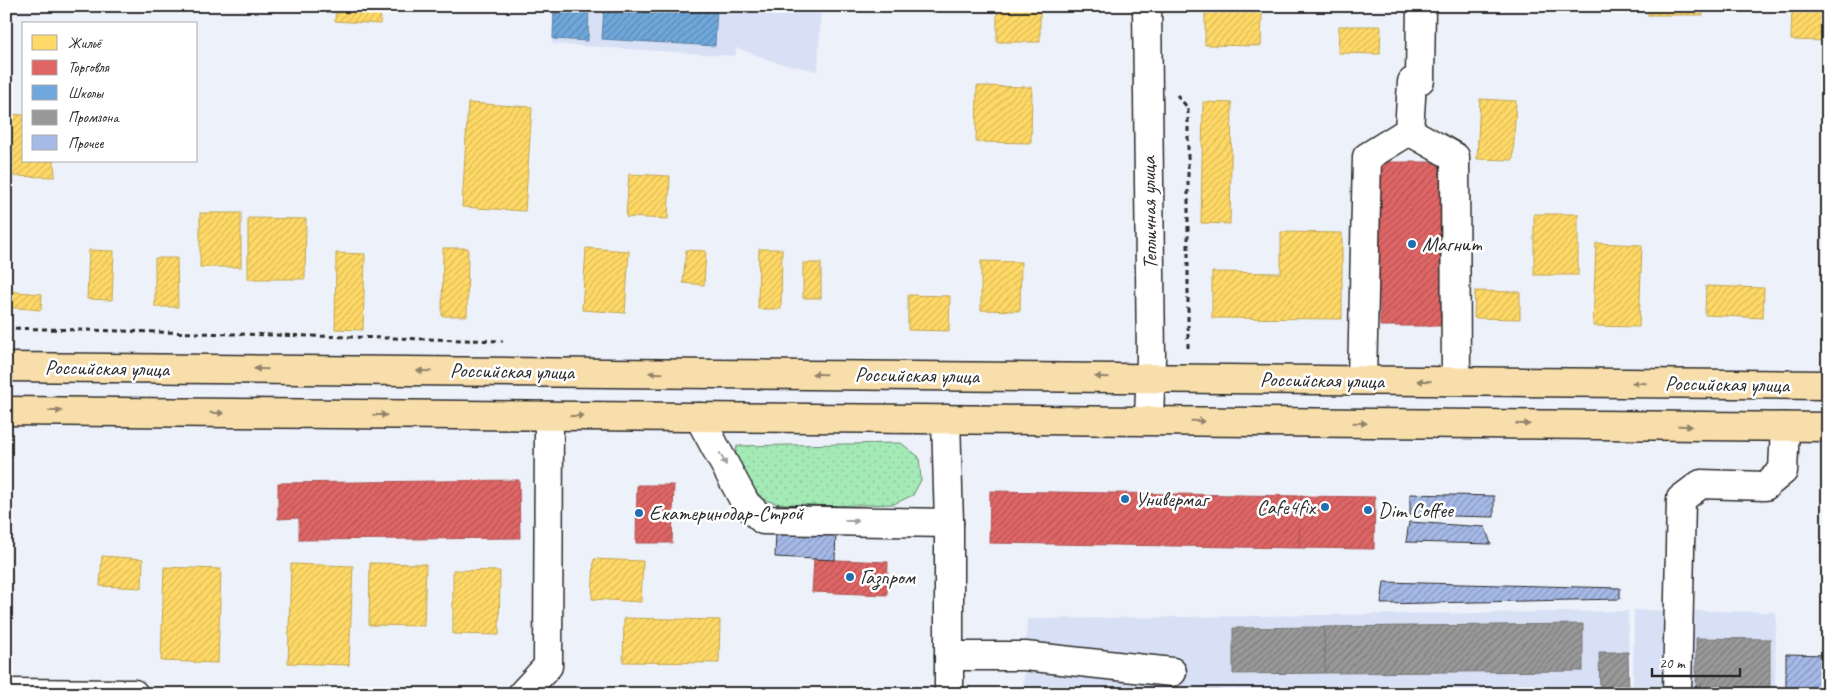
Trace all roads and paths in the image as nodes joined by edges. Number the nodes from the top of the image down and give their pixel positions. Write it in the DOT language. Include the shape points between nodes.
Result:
graph roads {
  1 [pos="1146,6"];
  2 [pos="1421,6"];
  3 [pos="1174,91"];
  4 [pos="1409,131"];
  5 [pos="1188,358"];
  6 [pos="6,367"];
  7 [pos="1151,378"];
  8 [pos="1362,380"];
  9 [pos="1456,381"];
  10 [pos="1828,385"];
  11 [pos="6,411"];
  12 [pos="549,416"];
  13 [pos="699,417"];
  14 [pos="946,418"];
  15 [pos="1149,420"];
  16 [pos="1785,427"];
  17 [pos="1828,427"];
  18 [pos="949,523"];
  19 [pos="949,656"];
  20 [pos="1172,672"];
  21 [pos="6,693"];
  22 [pos="948,693"];
  23 [pos="134,694"];
  24 [pos="522,694"];
  25 [pos="1677,694"];
  1 -- 7 [label="street, Тепличная улица"];
  2 -- 4 [label="street"];
  3 -- 5 [label="path" via="1188,108"];
  4 -- 8 [label="street" via="1366,157"];
  4 -- 9 [label="street" via="1455,157"];
  7 -- 6 [label="main road, Российская улица, one-way"];
  7 -- 8 [label="main road, Российская улица"];
  7 -- 15 [label="street, Тепличная улица"];
  9 -- 8 [label="main road, Российская улица, one-way"];
  10 -- 9 [label="main road, Российская улица, one-way"];
  11 -- 12 [label="main road, Российская улица, one-way"];
  12 -- 13 [label="main road, Российская улица, one-way"];
  12 -- 24 [label="street" via="548,666"];
  13 -- 14 [label="main road, Российская улица"];
  13 -- 18 [label="street, one-way" via="746,504 763,520"];
  14 -- 15 [label="main road, Российская улица"];
  14 -- 18 [label="street"];
  15 -- 16 [label="main road, Российская улица, one-way"];
  16 -- 17 [label="main road, Российская улица"];
  16 -- 25 [label="street" via="1783,471 1765,486 1701,484 1681,499"];
  18 -- 19 [label="street"];
  19 -- 20 [label="street" via="1024,656"];
  19 -- 22 [label="street"];
  21 -- 23 [label="street"];
}
